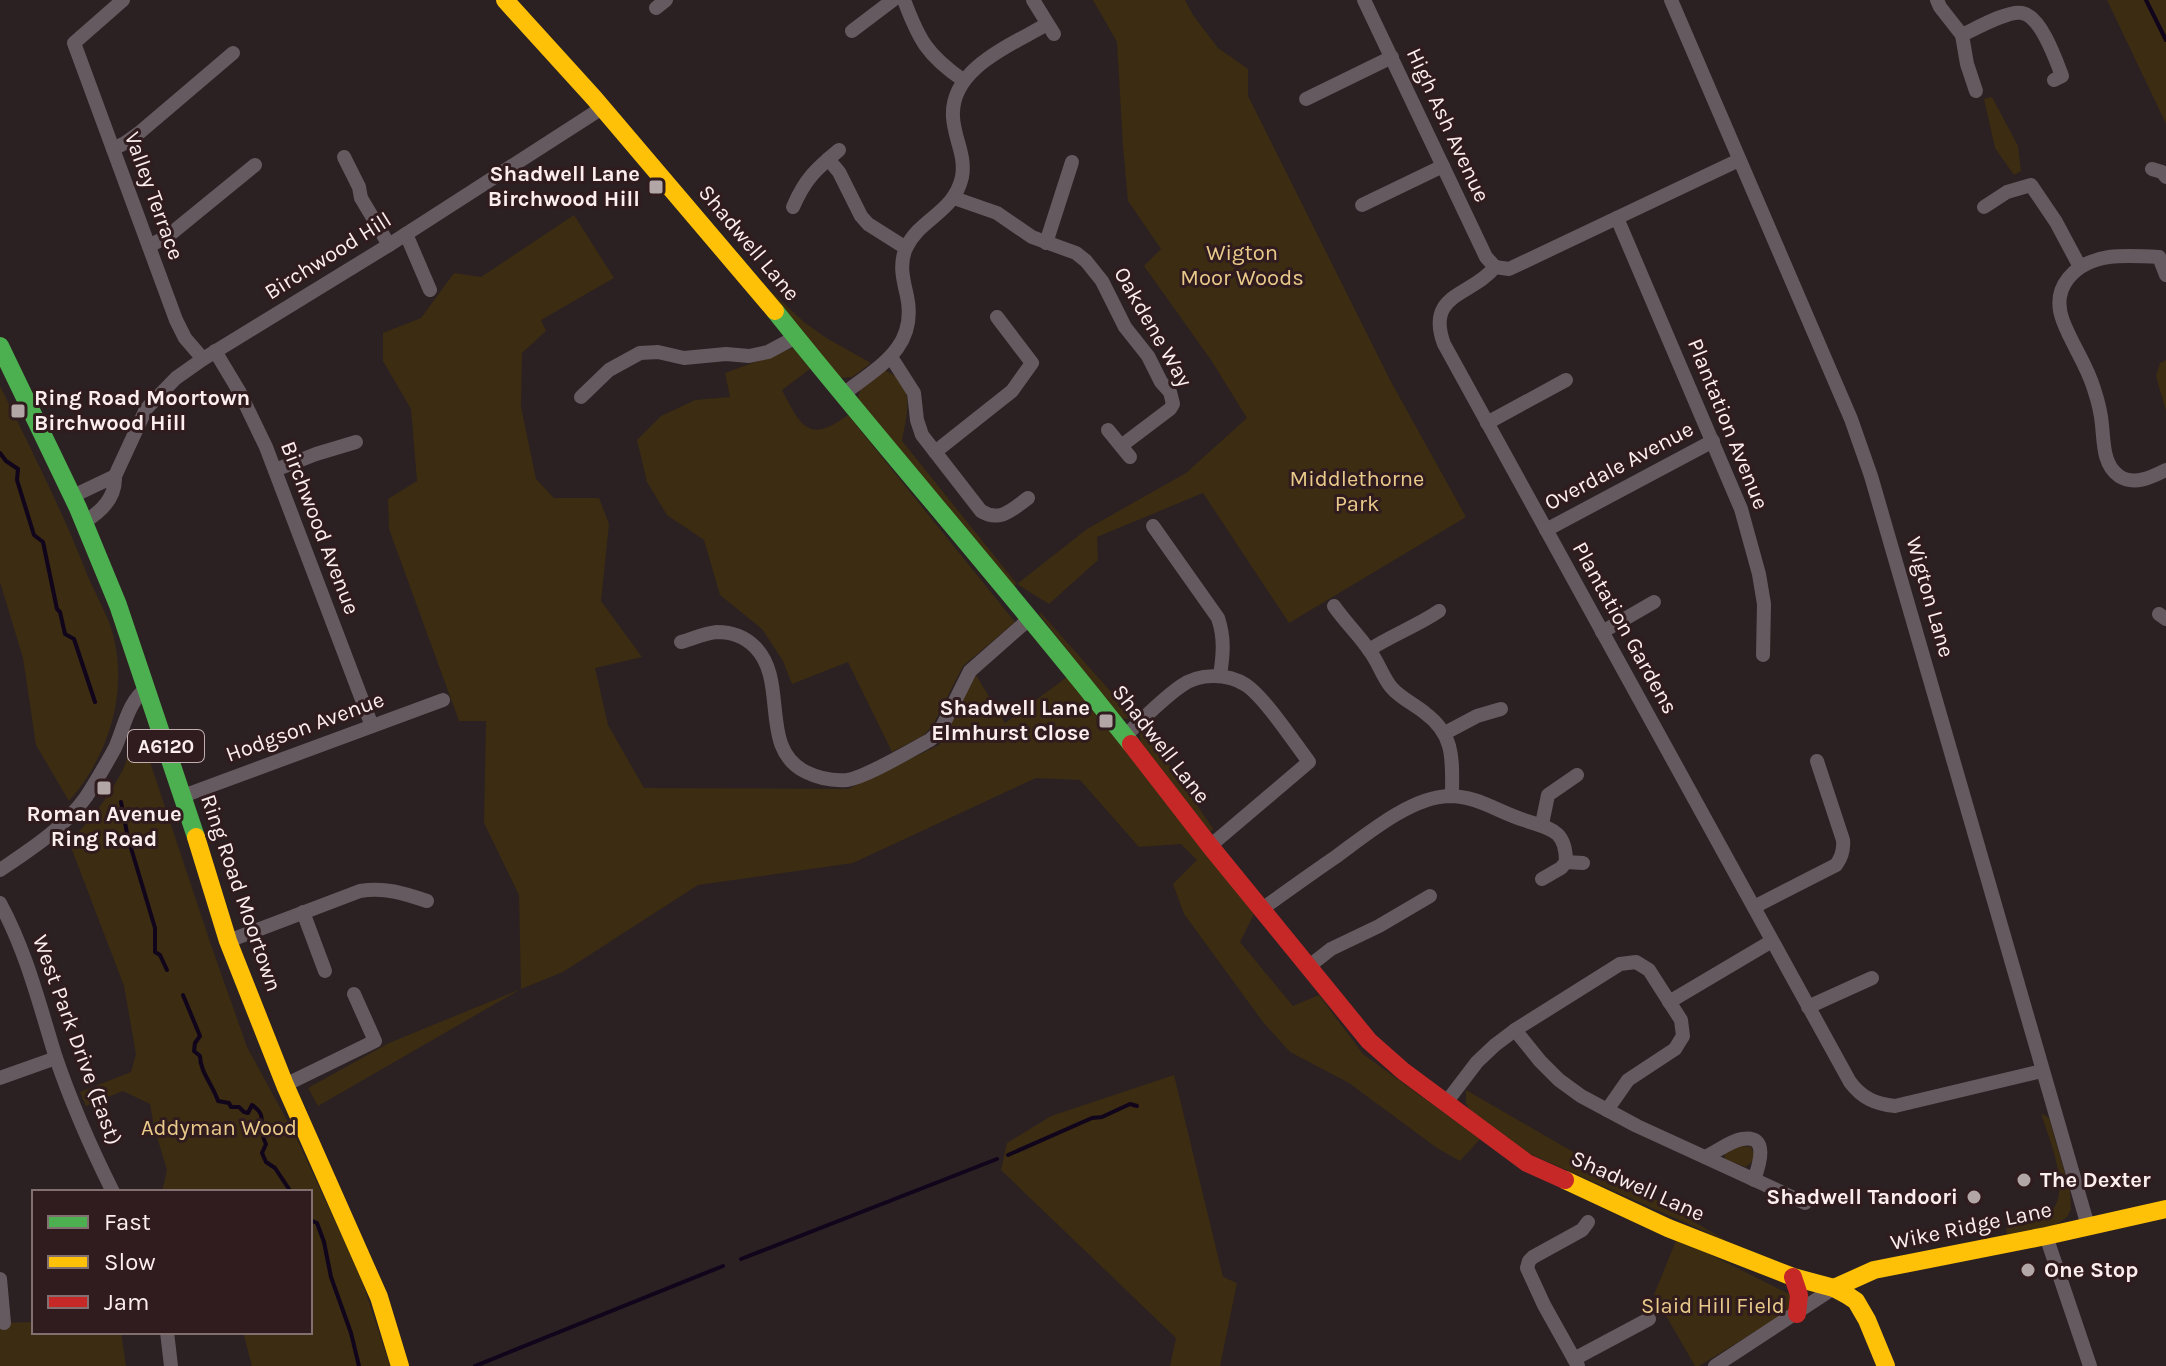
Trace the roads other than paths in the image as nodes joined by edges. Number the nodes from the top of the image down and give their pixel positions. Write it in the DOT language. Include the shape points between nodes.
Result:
graph roads {
  1 [pos="123,0"];
  2 [pos="505,0"];
  3 [pos="893,0"];
  4 [pos="904,0"];
  5 [pos="1033,0"];
  6 [pos="1364,0"];
  7 [pos="1671,0"];
  8 [pos="1937,0"];
  9 [pos="852,31"];
  10 [pos="1962,35"];
  11 [pos="233,53"];
  12 [pos="1392,57"];
  13 [pos="963,80"];
  14 [pos="2054,80"];
  15 [pos="1976,91"];
  16 [pos="1306,99"];
  17 [pos="602,108"];
  18 [pos="113,149"];
  19 [pos="1739,160"];
  20 [pos="1072,162"];
  21 [pos="343,164"];
  22 [pos="255,165"];
  23 [pos="1443,166"];
  24 [pos="2152,169"];
  25 [pos="2166,177"];
  26 [pos="954,198"];
  27 [pos="1362,205"];
  28 [pos="793,207"];
  29 [pos="1984,207"];
  30 [pos="1617,218"];
  31 [pos="406,234"];
  32 [pos="1046,243"];
  33 [pos="389,245"];
  34 [pos="149,246"];
  35 [pos="906,248"];
  36 [pos="2162,251"];
  37 [pos="1495,267"];
  38 [pos="2080,267"];
  39 [pos="2166,275"];
  40 [pos="430,290"];
  41 [pos="997,317"];
  42 [pos="796,337"];
  43 [pos="0,346"];
  44 [pos="209,355"];
  45 [pos="891,357"];
  46 [pos="1566,380"];
  47 [pos="842,395"];
  48 [pos="581,397"];
  49 [pos="1487,423"];
  50 [pos="1108,430"];
  51 [pos="1713,441"];
  52 [pos="356,442"];
  53 [pos="935,452"];
  54 [pos="275,470"];
  55 [pos="2166,470"];
  56 [pos="115,476"];
  57 [pos="73,496"];
  58 [pos="1028,498"];
  59 [pos="84,522"];
  60 [pos="1153,526"];
  61 [pos="1546,530"];
  62 [pos="1654,602"];
  63 [pos="1334,606"];
  64 [pos="1439,611"];
  65 [pos="1028,620"];
  66 [pos="1602,632"];
  67 [pos="681,642"];
  68 [pos="1369,650"];
  69 [pos="1763,655"];
  70 [pos="1220,676"];
  71 [pos="147,688"];
  72 [pos="443,700"];
  73 [pos="1501,709"];
  74 [pos="157,718"];
  75 [pos="126,723"];
  76 [pos="372,726"];
  77 [pos="1445,733"];
  78 [pos="1125,736"];
  79 [pos="1817,761"];
  80 [pos="1577,775"];
  81 [pos="183,796"];
  82 [pos="1452,796"];
  83 [pos="1542,824"];
  84 [pos="1210,846"];
  85 [pos="1566,862"];
  86 [pos="1583,863"];
  87 [pos="0,870"];
  88 [pos="1542,879"];
  89 [pos="1430,896"];
  90 [pos="427,901"];
  91 [pos="0,903"];
  92 [pos="1754,907"];
  93 [pos="1262,909"];
  94 [pos="303,912"];
  95 [pos="228,941"];
  96 [pos="1772,941"];
  97 [pos="1308,967"];
  98 [pos="325,971"];
  99 [pos="1872,978"];
  100 [pos="354,994"];
  101 [pos="1669,1002"];
  102 [pos="1808,1007"];
  103 [pos="1515,1030"];
  104 [pos="56,1058"];
  105 [pos="2042,1071"];
  106 [pos="0,1078"];
  107 [pos="285,1085"];
  108 [pos="1445,1104"];
  109 [pos="1607,1110"];
  110 [pos="1705,1157"];
  111 [pos="1754,1180"];
  112 [pos="112,1190"];
  113 [pos="1805,1203"];
  114 [pos="2166,1209"];
  115 [pos="1588,1222"];
  116 [pos="2088,1226"];
  117 [pos="2046,1236"];
  118 [pos="1793,1277"];
  119 [pos="0,1279"];
  120 [pos="1834,1288"];
  121 [pos="1797,1314"];
  122 [pos="1649,1319"];
  123 [pos="4,1323"];
  124 [pos="167,1334"];
  125 [pos="1576,1363"];
  126 [pos="171,1366"];
  127 [pos="400,1366"];
  128 [pos="1715,1366"];
  129 [pos="1886,1366"];
  130 [pos="2090,1366"];
  1 -- 18 [label="street, Valley Terrace" via="74,43"];
  2 -- 17 [label="main road, Shadwell Lane"];
  3 -- 9 [label="street"];
  4 -- 13 [label="street" via="925,48"];
  5 -- 13 [label="street" via="1051,29 987,59"];
  6 -- 12 [label="street, High Ash Avenue"];
  7 -- 19 [label="street, Wigton Lane"];
  8 -- 10 [label="street"];
  10 -- 14 [label="street" via="2017,13 2027,15 2048,43 2062,76"];
  10 -- 15 [label="street"];
  11 -- 18 [label="street" via="132,139"];
  12 -- 16 [label="street"];
  12 -- 23 [label="street, High Ash Avenue"];
  13 -- 26 [label="street" via="954,99 963,161"];
  17 -- 31 [label="street, Birchwood Hill"];
  17 -- 42 [label="main road, Shadwell Lane"];
  18 -- 34 [label="street, Valley Terrace"];
  19 -- 30 [label="street, Plantation Gardens"];
  19 -- 105 [label="street, Wigton Lane" via="1871,476"];
  20 -- 32 [label="street"];
  21 -- 33 [label="street"];
  22 -- 34 [label="street"];
  23 -- 27 [label="street"];
  23 -- 37 [label="street, High Ash Avenue"];
  24 -- 25 [label="street"];
  26 -- 32 [label="street, Oakdene Way" via="997,213"];
  26 -- 35 [label="street"];
  28 -- 35 [label="street" via="809,176 833,154 868,224"];
  29 -- 38 [label="street" via="2031,185"];
  30 -- 37 [label="street, Plantation Gardens" via="1509,269"];
  30 -- 51 [label="street, Plantation Avenue"];
  31 -- 33 [label="street, Birchwood Hill"];
  31 -- 40 [label="street"];
  32 -- 50 [label="street, Oakdene Way" via="1086,261 1173,398 1170,409 1126,451"];
  33 -- 44 [label="street, Birchwood Hill"];
  34 -- 44 [label="street, Valley Terrace" via="185,338"];
  35 -- 45 [label="street" via="901,271 909,324"];
  36 -- 38 [label="street"];
  36 -- 39 [label="street"];
  37 -- 49 [label="street, Plantation Gardens" via="1447,301 1438,329"];
  38 -- 55 [label="street" via="2061,290 2058,304 2092,382 2109,465 2129,480"];
  41 -- 53 [label="street" via="1032,363 1012,391"];
  42 -- 47 [label="main road, Shadwell Lane"];
  42 -- 48 [label="street" via="749,356 640,353 609,370"];
  43 -- 57 [label="main road, Ring Road Moortown / A6120"];
  44 -- 54 [label="street, Birchwood Avenue" via="254,421"];
  44 -- 56 [label="street, Birchwood Hill" via="176,378 146,409"];
  45 -- 47 [label="street"];
  45 -- 53 [label="street" via="914,393 922,435"];
  46 -- 49 [label="street"];
  47 -- 65 [label="main road, Shadwell Lane"];
  49 -- 61 [label="street, Plantation Gardens"];
  51 -- 61 [label="street, Overdale Avenue"];
  51 -- 69 [label="street, Plantation Avenue" via="1741,509 1759,574"];
  52 -- 54 [label="street"];
  53 -- 58 [label="street" via="986,515 1006,514"];
  54 -- 76 [label="street, Birchwood Avenue"];
  56 -- 57 [label="street"];
  56 -- 59 [label="street, Birchwood Hill" via="100,512"];
  57 -- 59 [label="main road, Ring Road Moortown / A6120"];
  59 -- 71 [label="main road, Ring Road Moortown / A6120"];
  60 -- 70 [label="street" via="1218,618 1224,635"];
  61 -- 66 [label="street, Plantation Gardens"];
  62 -- 66 [label="street"];
  63 -- 68 [label="street"];
  64 -- 68 [label="street"];
  65 -- 67 [label="street" via="970,671 940,731 930,740 850,780 815,776 788,758 775,720 769,665 749,641 713,632"];
  65 -- 78 [label="main road, Shadwell Lane"];
  66 -- 92 [label="street, Plantation Gardens"];
  68 -- 77 [label="street" via="1390,686"];
  70 -- 78 [label="street" via="1182,685"];
  70 -- 84 [label="street" via="1246,685 1258,696 1309,762"];
  71 -- 74 [label="main road, Ring Road Moortown / A6120"];
  71 -- 75 [label="street" via="130,707"];
  72 -- 76 [label="street, Hodgson Avenue"];
  73 -- 77 [label="street"];
  74 -- 75 [label="street"];
  74 -- 81 [label="main road, Ring Road Moortown / A6120"];
  75 -- 87 [label="street" via="71,814"];
  76 -- 81 [label="street, Hodgson Avenue"];
  77 -- 82 [label="street"];
  78 -- 84 [label="main road, Shadwell Lane"];
  79 -- 92 [label="street" via="1843,854 1836,865"];
  80 -- 83 [label="street" via="1548,795"];
  81 -- 95 [label="main road, Ring Road Moortown / A6120"];
  82 -- 83 [label="street"];
  82 -- 93 [label="street" via="1387,820"];
  83 -- 85 [label="street" via="1559,836"];
  84 -- 93 [label="main road, Shadwell Lane"];
  85 -- 86 [label="street"];
  85 -- 88 [label="street"];
  89 -- 97 [label="street"];
  90 -- 94 [label="street" via="375,888"];
  91 -- 104 [label="street, West Park Drive (East)" via="14,928"];
  92 -- 96 [label="street, Plantation Gardens"];
  93 -- 97 [label="main road, Shadwell Lane"];
  94 -- 95 [label="street"];
  94 -- 98 [label="street"];
  95 -- 107 [label="main road, Ring Road Moortown / A6120"];
  96 -- 101 [label="street"];
  96 -- 102 [label="street, Plantation Gardens"];
  97 -- 108 [label="main road, Shadwell Lane" via="1369,1041"];
  99 -- 102 [label="street"];
  100 -- 107 [label="street" via="375,1041"];
  101 -- 103 [label="street" via="1649,970 1628,962"];
  101 -- 109 [label="street" via="1681,1020 1680,1043 1628,1080"];
  102 -- 105 [label="street, Plantation Gardens" via="1858,1093 1882,1105"];
  103 -- 108 [label="street" via="1477,1062"];
  103 -- 109 [label="street" via="1559,1080"];
  104 -- 106 [label="street"];
  104 -- 112 [label="street, West Park Drive (East)"];
  105 -- 116 [label="street, Wigton Lane"];
  107 -- 127 [label="main road, Ring Road Moortown / A6120" via="379,1297"];
  108 -- 118 [label="main road, Shadwell Lane" via="1527,1163 1668,1228"];
  109 -- 110 [label="street"];
  110 -- 111 [label="street"];
  110 -- 111 [label="street" via="1740,1139 1750,1140 1762,1156"];
  111 -- 113 [label="street"];
  114 -- 116 [label="main road, Wike Ridge Lane"];
  115 -- 125 [label="street" via="1533,1257 1527,1268"];
  116 -- 117 [label="main road, Wike Ridge Lane"];
  117 -- 120 [label="main road, Wike Ridge Lane" via="1874,1270"];
  117 -- 130 [label="street"];
  118 -- 120 [label="main road, Shadwell Lane"];
  118 -- 121 [label="main road"];
  119 -- 123 [label="street"];
  120 -- 121 [label="street"];
  120 -- 129 [label="main road, Shadwell Lane" via="1856,1301"];
  121 -- 128 [label="street"];
  122 -- 125 [label="street"];
  124 -- 126 [label="street"];
}
